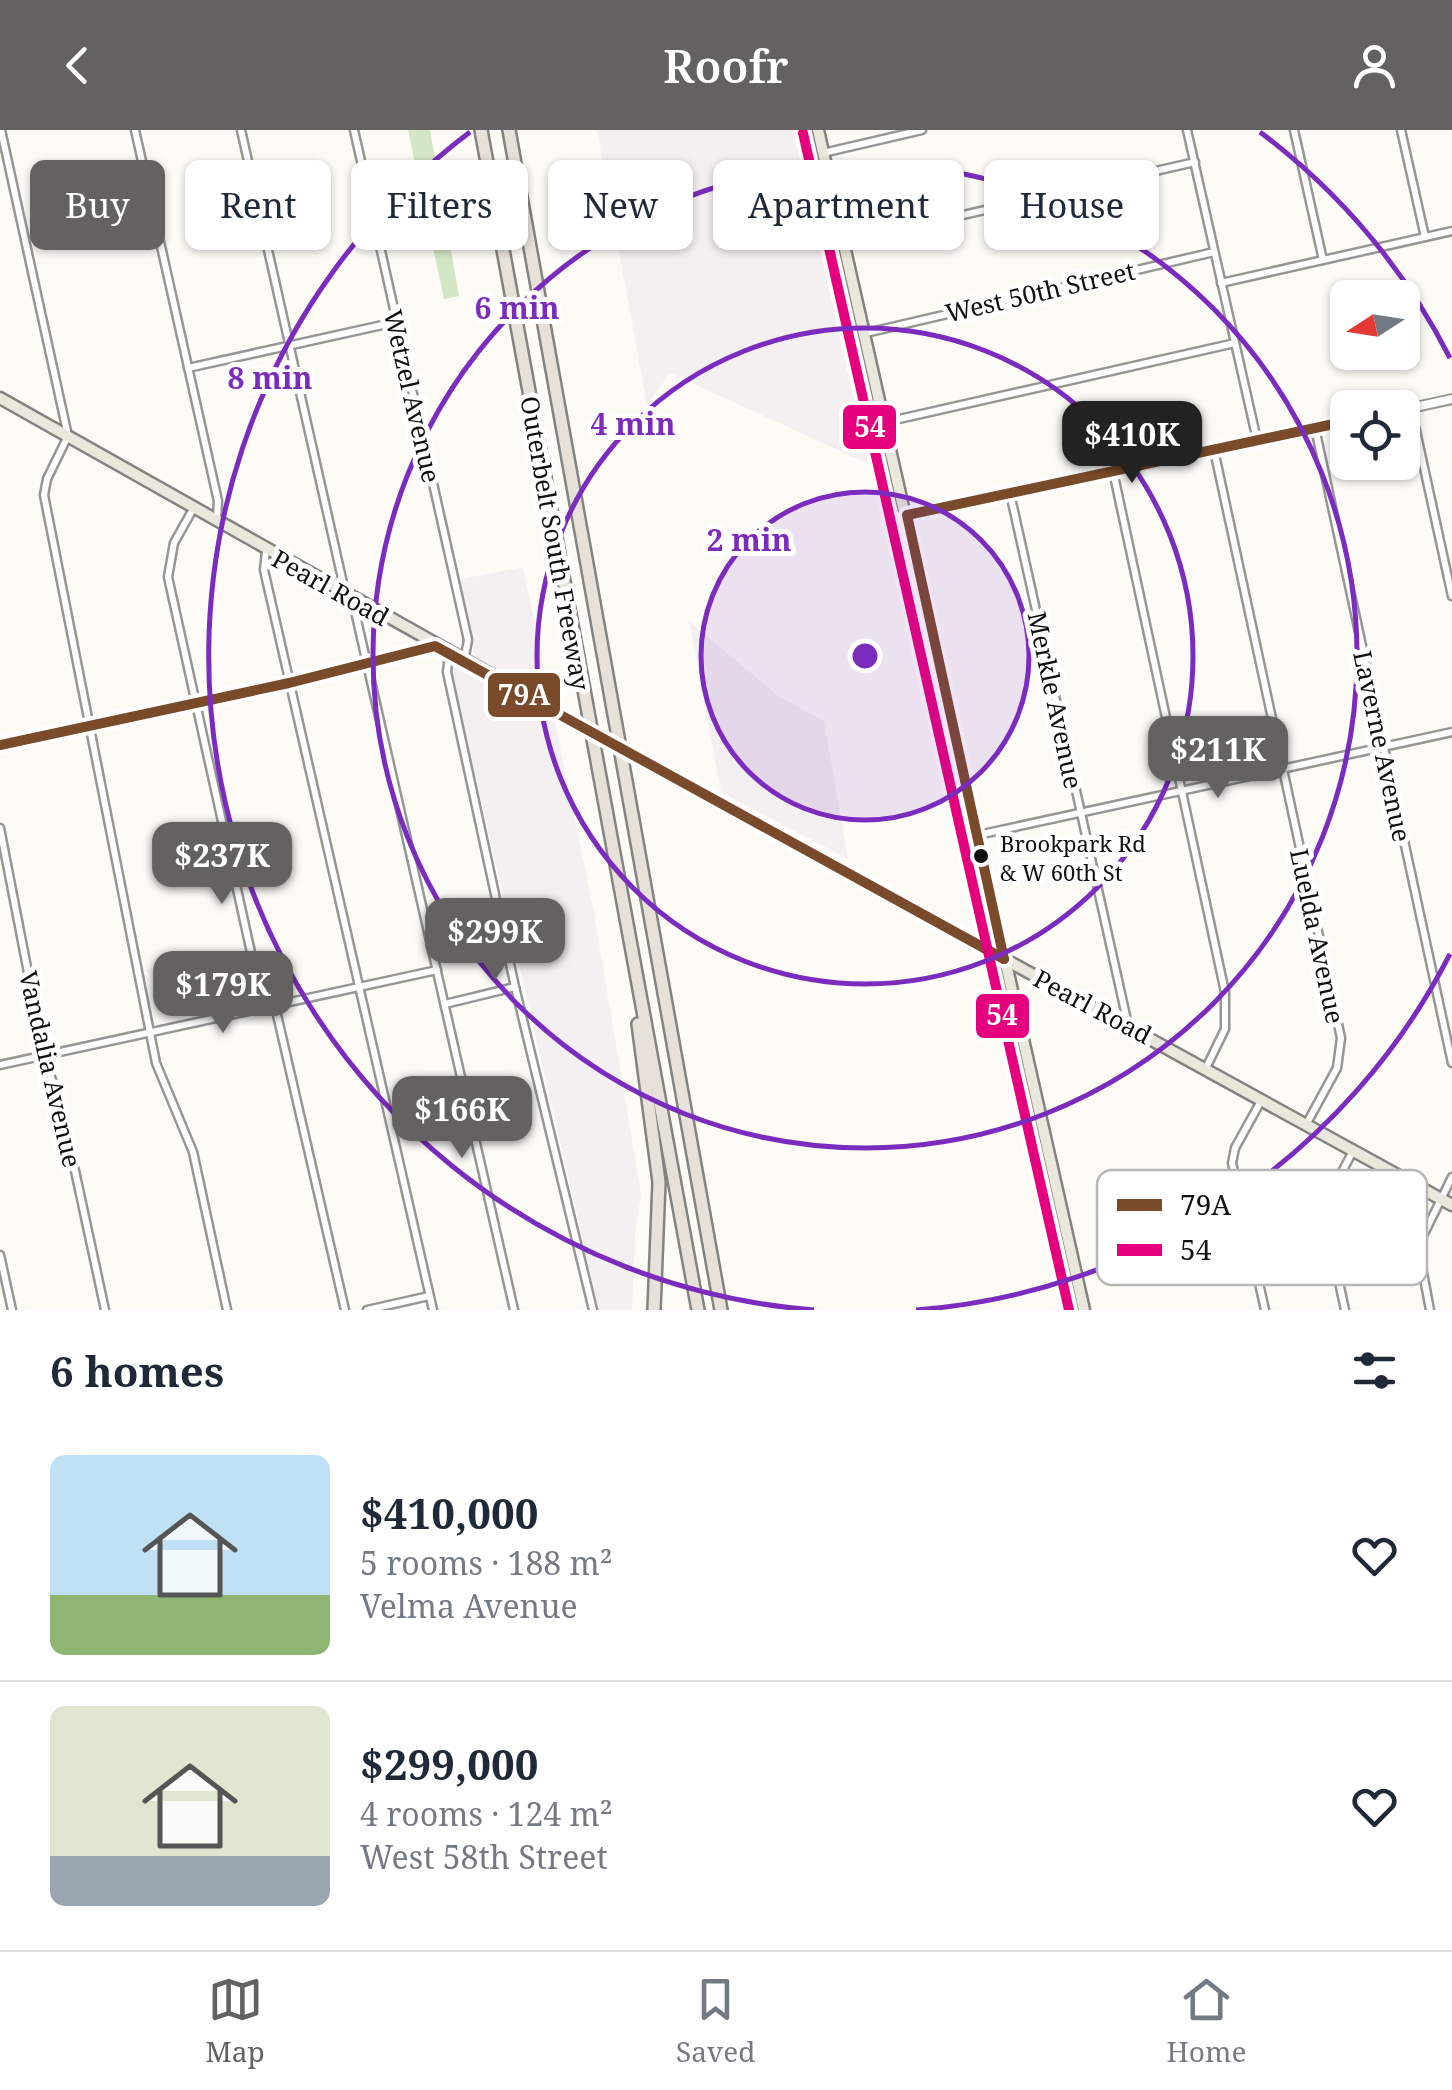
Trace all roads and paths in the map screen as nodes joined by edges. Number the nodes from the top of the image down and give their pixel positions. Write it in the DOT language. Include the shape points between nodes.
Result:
graph roads {
  1 [pos="0,130"];
  2 [pos="135,130"];
  3 [pos="241,130"];
  4 [pos="354,130"];
  5 [pos="482,130"];
  6 [pos="510,130"];
  7 [pos="818,130"];
  8 [pos="922,130"];
  9 [pos="1188,130"];
  10 [pos="1294,130"];
  11 [pos="1401,130"];
  12 [pos="824,152"];
  13 [pos="826,160"];
  14 [pos="1195,162"];
  15 [pos="964,215"];
  16 [pos="1452,231"];
  17 [pos="1425,237"];
  18 [pos="847,250"];
  19 [pos="1214,252"];
  20 [pos="1323,260"];
  21 [pos="1221,283"];
  22 [pos="397,322"];
  23 [pos="866,332"];
  24 [pos="1235,342"];
  25 [pos="289,346"];
  26 [pos="188,368"];
  27 [pos="0,398"];
  28 [pos="1452,399"];
  29 [pos="1420,406"];
  30 [pos="886,422"];
  31 [pos="1330,425"];
  32 [pos="1315,428"];
  33 [pos="68,436"];
  34 [pos="1257,440"];
  35 [pos="1214,450"];
  36 [pos="1420,463"];
  37 [pos="1113,471"];
  38 [pos="1010,493"];
  39 [pos="192,509"];
  40 [pos="908,515"];
  41 [pos="216,522"];
  42 [pos="266,551"];
  43 [pos="349,596"];
  44 [pos="1452,596"];
  45 [pos="435,646"];
  46 [pos="449,654"];
  47 [pos="464,662"];
  48 [pos="367,664"];
  49 [pos="289,682"];
  50 [pos="196,703"];
  51 [pos="87,726"];
  52 [pos="1452,732"];
  53 [pos="0,746"];
  54 [pos="1382,747"];
  55 [pos="1282,769"];
  56 [pos="1182,790"];
  57 [pos="1080,812"];
  58 [pos="0,828"];
  59 [pos="977,835"];
  60 [pos="630,950"];
  61 [pos="1004,959"];
  62 [pos="437,970"];
  63 [pos="515,987"];
  64 [pos="360,988"];
  65 [pos="444,1004"];
  66 [pos="275,1006"];
  67 [pos="1128,1024"];
  68 [pos="149,1034"];
  69 [pos="44,1055"];
  70 [pos="1452,1064"];
  71 [pos="0,1065"];
  72 [pos="1206,1068"];
  73 [pos="1262,1100"];
  74 [pos="1307,1124"];
  75 [pos="1353,1150"];
  76 [pos="1235,1170"];
  77 [pos="1343,1170"];
  78 [pos="1389,1170"];
  79 [pos="1452,1178"];
  80 [pos="1447,1202"];
  81 [pos="1427,1232"];
  82 [pos="0,1255"];
  83 [pos="1260,1285"];
  84 [pos="1340,1285"];
  85 [pos="1425,1285"];
  86 [pos="430,1296"];
  87 [pos="12,1310"];
  88 [pos="104,1310"];
  89 [pos="227,1310"];
  90 [pos="345,1310"];
  91 [pos="367,1310"];
  92 [pos="433,1310"];
  93 [pos="514,1310"];
  94 [pos="593,1310"];
  95 [pos="654,1310"];
  96 [pos="698,1310"];
  97 [pos="721,1310"];
  98 [pos="1084,1310"];
  99 [pos="1265,1310"];
  100 [pos="1345,1310"];
  101 [pos="1430,1310"];
  1 -- 33 [label="street"];
  2 -- 26 [label="street"];
  3 -- 25 [label="street"];
  4 -- 22 [label="street, Wetzel Avenue"];
  5 -- 60 [label="highway, Outerbelt South Freeway"];
  6 -- 97 [label="highway, Outerbelt South Freeway"];
  7 -- 12 [label="main road"];
  8 -- 12 [label="street"];
  9 -- 14 [label="street"];
  10 -- 20 [label="street"];
  11 -- 17 [label="street"];
  12 -- 13 [label="main road"];
  14 -- 15 [label="street"];
  14 -- 19 [label="street"];
  16 -- 17 [label="street"];
  17 -- 20 [label="street"];
  18 -- 23 [label="main road"];
  19 -- 21 [label="street"];
  19 -- 23 [label="street, West 50th Street"];
  20 -- 21 [label="street"];
  21 -- 24 [label="street"];
  22 -- 25 [label="street"];
  22 -- 47 [label="street, Wetzel Avenue" via="468,640"];
  23 -- 30 [label="main road"];
  24 -- 30 [label="street"];
  24 -- 34 [label="street"];
  25 -- 26 [label="street"];
  25 -- 43 [label="street"];
  26 -- 41 [label="street" via="218,501"];
  27 -- 33 [label="main road, Pearl Road"];
  28 -- 29 [label="street"];
  30 -- 40 [label="main road"];
  31 -- 32 [label="street"];
  32 -- 34 [label="street"];
  32 -- 54 [label="street, Laverne Avenue"];
  33 -- 39 [label="main road, Pearl Road"];
  33 -- 51 [label="street" via="44,494"];
  34 -- 35 [label="street"];
  35 -- 37 [label="street"];
  35 -- 55 [label="street, Luelda Avenue"];
  36 -- 44 [label="street"];
  37 -- 38 [label="street"];
  37 -- 56 [label="street"];
  38 -- 40 [label="street"];
  38 -- 57 [label="street, Merkle Avenue"];
  39 -- 41 [label="main road, Pearl Road"];
  39 -- 50 [label="street" via="168,570"];
  40 -- 59 [label="main road"];
  41 -- 42 [label="main road, Pearl Road"];
  42 -- 43 [label="main road, Pearl Road"];
  42 -- 49 [label="street" via="264,570"];
  43 -- 45 [label="main road, Pearl Road"];
  43 -- 48 [label="street"];
  45 -- 46 [label="main road, Pearl Road"];
  45 -- 48 [label="main road"];
  46 -- 47 [label="main road, Pearl Road"];
  46 -- 63 [label="street"];
  47 -- 61 [label="main road, Pearl Road, bridge"];
  48 -- 49 [label="main road"];
  48 -- 62 [label="street"];
  49 -- 50 [label="main road"];
  49 -- 64 [label="street"];
  50 -- 51 [label="main road"];
  50 -- 66 [label="street" via="254,966"];
  51 -- 53 [label="main road"];
  51 -- 68 [label="street"];
  52 -- 54 [label="street"];
  54 -- 55 [label="street"];
  54 -- 70 [label="street, Laverne Avenue"];
  55 -- 56 [label="street"];
  55 -- 74 [label="street, Luelda Avenue" via="1341,1042 1338,1068"];
  56 -- 57 [label="street"];
  56 -- 72 [label="street" via="1227,1005 1225,1030"];
  57 -- 59 [label="street"];
  57 -- 67 [label="street, Merkle Avenue"];
  58 -- 69 [label="street, Vandalia Avenue"];
  59 -- 61 [label="main road"];
  60 -- 95 [label="highway" via="659,1182"];
  60 -- 96 [label="highway, Outerbelt South Freeway"];
  61 -- 67 [label="main road, Pearl Road"];
  61 -- 98 [label="main road"];
  62 -- 64 [label="street"];
  62 -- 65 [label="street"];
  63 -- 65 [label="street"];
  63 -- 94 [label="street"];
  64 -- 66 [label="street"];
  64 -- 86 [label="street"];
  65 -- 93 [label="street"];
  66 -- 68 [label="street"];
  66 -- 90 [label="street"];
  67 -- 72 [label="main road, Pearl Road"];
  68 -- 69 [label="street"];
  68 -- 89 [label="street" via="193,1152"];
  69 -- 71 [label="street"];
  69 -- 88 [label="street, Vandalia Avenue"];
  72 -- 73 [label="main road, Pearl Road"];
  73 -- 74 [label="main road, Pearl Road"];
  73 -- 76 [label="street" via="1232,1158"];
  74 -- 75 [label="main road, Pearl Road"];
  75 -- 77 [label="street"];
  75 -- 78 [label="main road, Pearl Road"];
  79 -- 80 [label="street"];
  80 -- 81 [label="street"];
  82 -- 87 [label="street"];
  83 -- 99 [label="street"];
  84 -- 100 [label="street"];
  85 -- 101 [label="street"];
  86 -- 91 [label="street"];
  86 -- 92 [label="street"];
}
